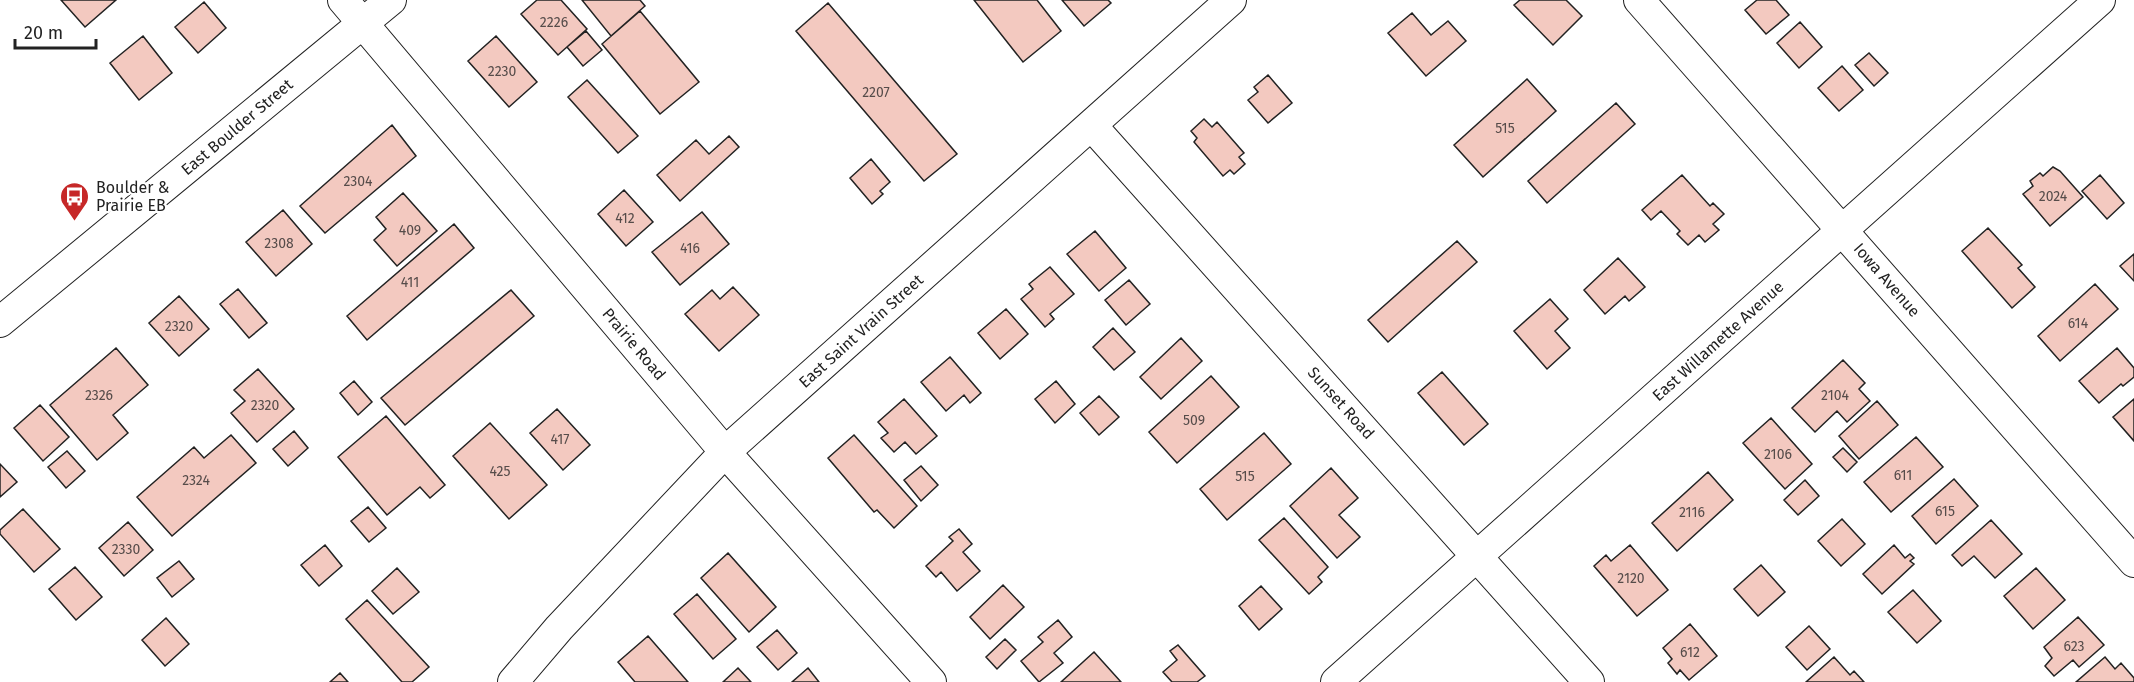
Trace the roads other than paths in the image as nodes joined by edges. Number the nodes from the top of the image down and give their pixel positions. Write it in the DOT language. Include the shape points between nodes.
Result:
graph roads {
  1 [pos="343,0"];
  2 [pos="391,0"];
  3 [pos="1230,0"];
  4 [pos="1640,0"];
  5 [pos="2100,0"];
  6 [pos="363,23"];
  7 [pos="1092,126"];
  8 [pos="1843,230"];
  9 [pos="0,322"];
  10 [pos="725,452"];
  11 [pos="1478,556"];
  12 [pos="2134,562"];
  13 [pos="513,682"];
  14 [pos="932,682"];
  15 [pos="1336,682"];
  16 [pos="1589,682"];
  1 -- 6 [label="street, Prairie Road"];
  2 -- 6 [label="street, East Boulder Street"];
  3 -- 7 [label="street, East Saint Vrain Street"];
  4 -- 8 [label="street, Iowa Avenue"];
  5 -- 8 [label="street, East Willamette Avenue"];
  6 -- 9 [label="street, East Boulder Street"];
  6 -- 10 [label="street, Prairie Road"];
  7 -- 10 [label="street, East Saint Vrain Street"];
  7 -- 11 [label="street, Sunset Road"];
  8 -- 11 [label="street, East Willamette Avenue"];
  8 -- 12 [label="street, Iowa Avenue"];
  10 -- 13 [label="street, East Saint Vrain Street"];
  10 -- 14 [label="street, Prairie Road"];
  11 -- 15 [label="street, East Willamette Avenue"];
  11 -- 16 [label="street, Sunset Road"];
}
